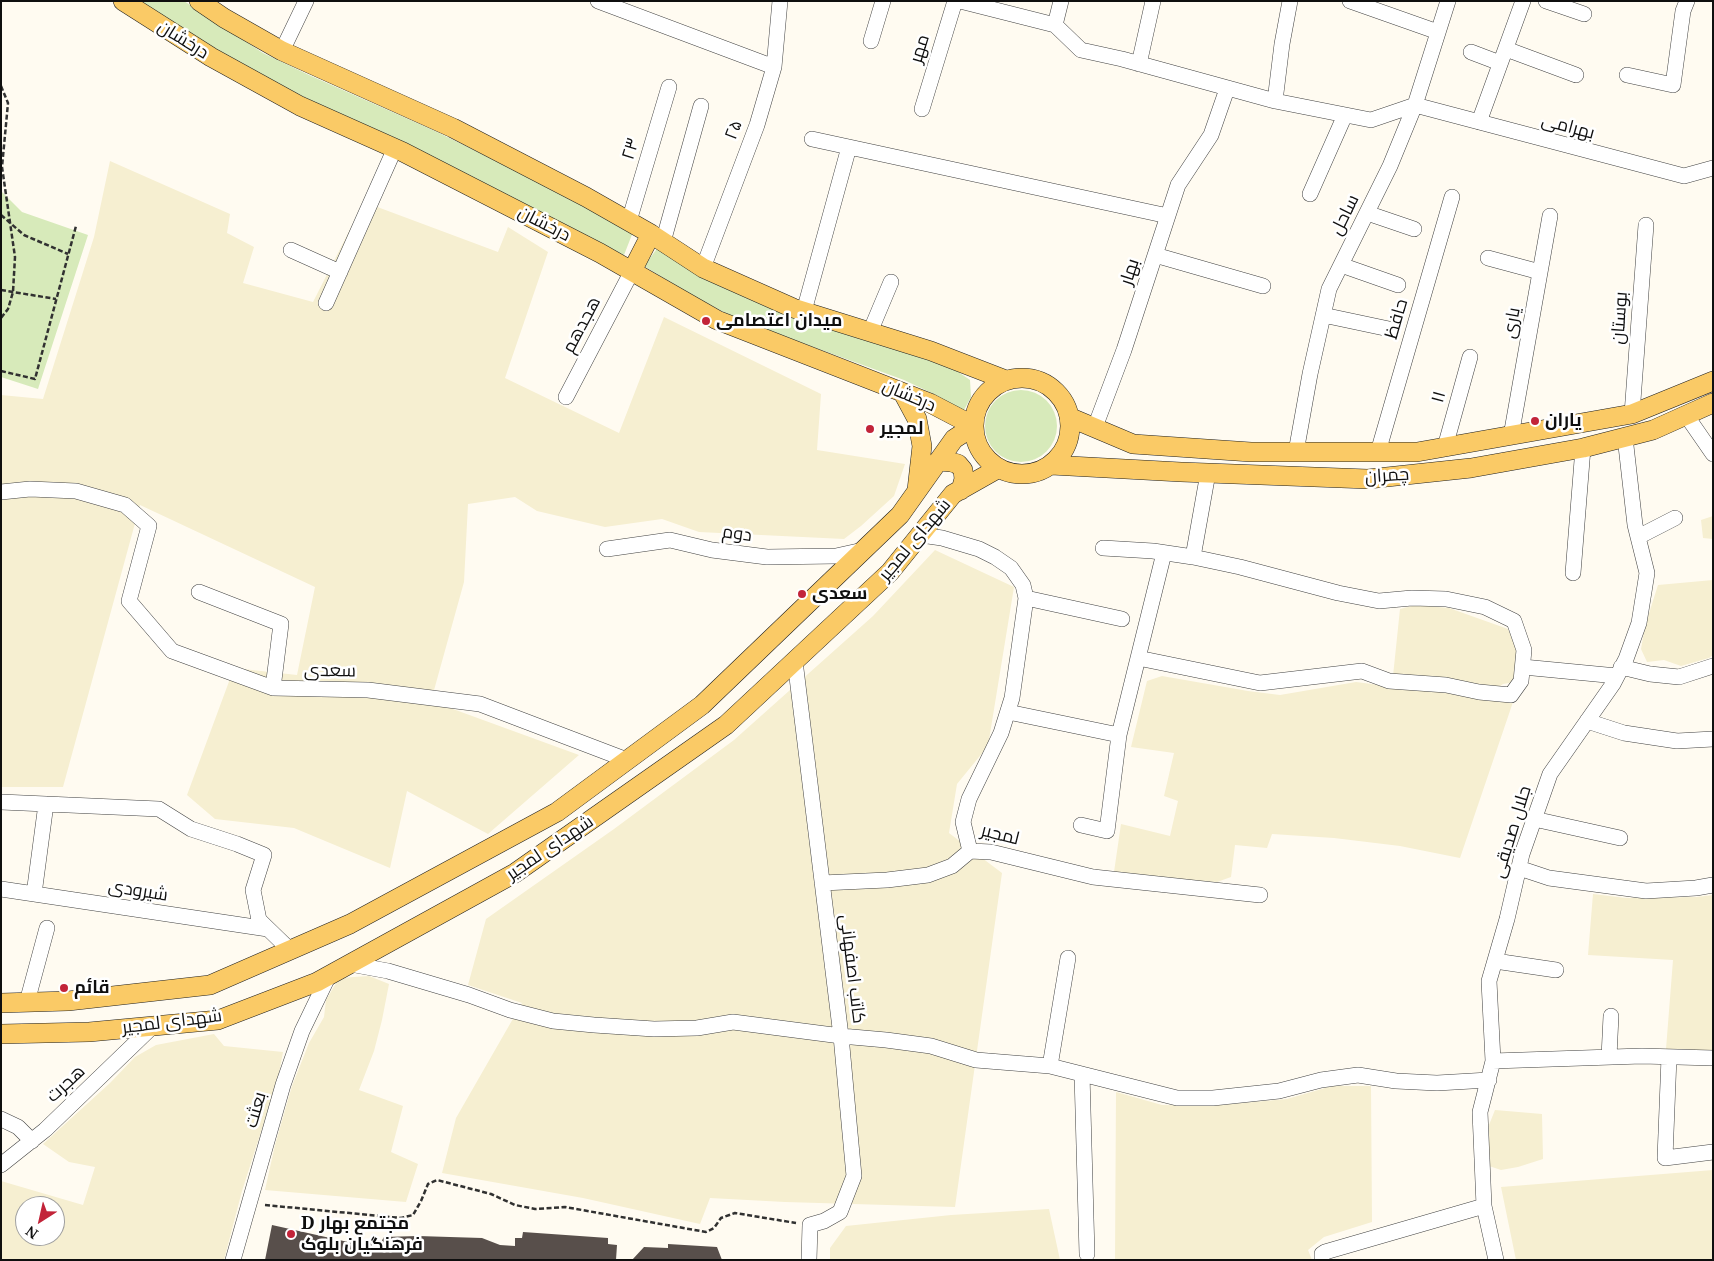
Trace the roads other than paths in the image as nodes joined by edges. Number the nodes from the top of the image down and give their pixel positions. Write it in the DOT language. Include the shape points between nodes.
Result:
graph roads {
  1 [pos="124,1"];
  2 [pos="199,1"];
  3 [pos="306,1"];
  4 [pos="598,1"];
  5 [pos="780,1"];
  6 [pos="883,1"];
  7 [pos="955,1"];
  8 [pos="960,1"];
  9 [pos="1061,1"];
  10 [pos="1153,1"];
  11 [pos="1290,1"];
  12 [pos="1350,1"];
  13 [pos="1448,1"];
  14 [pos="1523,1"];
  15 [pos="1546,1"];
  16 [pos="1687,1"];
  17 [pos="1584,14"];
  18 [pos="1055,25"];
  19 [pos="1438,32"];
  20 [pos="871,41"];
  21 [pos="282,52"];
  22 [pos="1471,52"];
  23 [pos="1503,56"];
  24 [pos="1139,64"];
  25 [pos="774,67"];
  26 [pos="1576,75"];
  27 [pos="1628,75"];
  28 [pos="668,87"];
  29 [pos="1226,89"];
  30 [pos="1275,101"];
  31 [pos="1414,105"];
  32 [pos="701,106"];
  33 [pos="922,108"];
  34 [pos="1345,115"];
  35 [pos="1479,122"];
  36 [pos="812,139"];
  37 [pos="849,147"];
  38 [pos="395,148"];
  39 [pos="1713,168"];
  40 [pos="1310,194"];
  41 [pos="1452,197"];
  42 [pos="1367,213"];
  43 [pos="1168,216"];
  44 [pos="1550,216"];
  45 [pos="629,222"];
  46 [pos="1646,225"];
  47 [pos="1414,229"];
  48 [pos="657,238"];
  49 [pos="291,250"];
  50 [pos="1156,254"];
  51 [pos="1488,258"];
  52 [pos="1341,265"];
  53 [pos="703,268"];
  54 [pos="632,271"];
  55 [pos="340,272"];
  56 [pos="1540,272"];
  57 [pos="891,282"];
  58 [pos="1398,285"];
  59 [pos="1263,286"];
  60 [pos="326,304"];
  61 [pos="804,311"];
  62 [pos="1323,315"];
  63 [pos="1389,330"];
  64 [pos="870,332"];
  65 [pos="1470,357"];
  66 [pos="1006,380"];
  67 [pos="1713,381"];
  68 [pos="904,393"];
  69 [pos="566,397"];
  70 [pos="1713,402"];
  71 [pos="1632,414"];
  72 [pos="1686,415"];
  73 [pos="1069,417"];
  74 [pos="974,426"];
  75 [pos="1095,427"];
  76 [pos="1510,436"];
  77 [pos="1625,437"];
  78 [pos="1445,447"];
  79 [pos="1583,448"];
  80 [pos="1296,452"];
  81 [pos="1378,452"];
  82 [pos="1713,454"];
  83 [pos="938,461"];
  84 [pos="1051,465"];
  85 [pos="999,468"];
  86 [pos="1208,473"];
  87 [pos="961,490"];
  88 [pos="1,492"];
  89 [pos="917,492"];
  90 [pos="1675,518"];
  91 [pos="921,534"];
  92 [pos="1638,537"];
  93 [pos="1103,548"];
  94 [pos="607,550"];
  95 [pos="863,550"];
  96 [pos="1164,553"];
  97 [pos="1193,557"];
  98 [pos="1573,573"];
  99 [pos="199,592"];
  100 [pos="1026,598"];
  101 [pos="1122,618"];
  102 [pos="1138,658"];
  103 [pos="795,661"];
  104 [pos="1713,666"];
  105 [pos="1522,667"];
  106 [pos="1619,672"];
  107 [pos="273,688"];
  108 [pos="1008,712"];
  109 [pos="1587,721"];
  110 [pos="1118,735"];
  111 [pos="1713,739"];
  112 [pos="627,760"];
  113 [pos="1,802"];
  114 [pos="46,804"];
  115 [pos="1534,819"];
  116 [pos="1081,825"];
  117 [pos="1620,838"];
  118 [pos="970,851"];
  119 [pos="1519,868"];
  120 [pos="822,883"];
  121 [pos="1713,886"];
  122 [pos="1,890"];
  123 [pos="34,894"];
  124 [pos="1260,895"];
  125 [pos="47,928"];
  126 [pos="268,929"];
  127 [pos="290,950"];
  128 [pos="1068,958"];
  129 [pos="1494,961"];
  130 [pos="350,964"];
  131 [pos="1556,970"];
  132 [pos="328,975"];
  133 [pos="27,1002"];
  134 [pos="1,1003"];
  135 [pos="1611,1016"];
  136 [pos="153,1026"];
  137 [pos="1,1034"];
  138 [pos="841,1036"];
  139 [pos="1609,1057"];
  140 [pos="1669,1057"];
  141 [pos="1713,1058"];
  142 [pos="1494,1061"];
  143 [pos="1050,1066"];
  144 [pos="1082,1074"];
  145 [pos="1489,1080"];
  146 [pos="1,1119"];
  147 [pos="32,1141"];
  148 [pos="1713,1152"];
  149 [pos="1,1166"];
  150 [pos="1484,1206"];
  151 [pos="1087,1254"];
  152 [pos="233,1260"];
  153 [pos="809,1260"];
  154 [pos="1322,1260"];
  155 [pos="1496,1260"];
  1 -- 38 [label="main road, درخشان" via="211,57 300,106"];
  2 -- 21 [label="main road"];
  3 -- 21 [label="street"];
  4 -- 25 [label="street"];
  5 -- 25 [label="street, ۲۵"];
  6 -- 20 [label="street"];
  7 -- 33 [label="street, مهر"];
  8 -- 18 [label="street"];
  9 -- 18 [label="street"];
  10 -- 24 [label="street"];
  11 -- 30 [label="street"];
  12 -- 19 [label="street"];
  13 -- 19 [label="street, ساحل"];
  14 -- 23 [label="street"];
  15 -- 17 [label="street"];
  16 -- 27 [label="street" via="1673,85"];
  18 -- 24 [label="street" via="1081,50"];
  19 -- 31 [label="street, ساحل"];
  21 -- 45 [label="main road" via="453,128"];
  22 -- 23 [label="street"];
  23 -- 26 [label="street"];
  23 -- 35 [label="street"];
  24 -- 29 [label="street"];
  25 -- 53 [label="street, ۲۵" via="757,125"];
  28 -- 45 [label="street, ۲۳"];
  29 -- 30 [label="street"];
  29 -- 43 [label="street, بهار" via="1212,135 1178,185"];
  30 -- 34 [label="street"];
  31 -- 34 [label="street" via="1371,120"];
  31 -- 35 [label="street, بهرامی"];
  31 -- 42 [label="street, ساحل"];
  32 -- 48 [label="street"];
  34 -- 40 [label="street"];
  35 -- 39 [label="street, بهرامی" via="1684,176"];
  36 -- 37 [label="street"];
  37 -- 43 [label="street"];
  37 -- 61 [label="street"];
  38 -- 54 [label="main road, درخشان"];
  38 -- 55 [label="street"];
  41 -- 81 [label="street, حافظ"];
  42 -- 47 [label="street"];
  42 -- 52 [label="street, ساحل"];
  43 -- 50 [label="street, بهار"];
  44 -- 56 [label="street, یاری"];
  45 -- 48 [label="main road"];
  46 -- 71 [label="street, بوستان"];
  48 -- 53 [label="main road"];
  48 -- 54 [label="main road"];
  49 -- 55 [label="street"];
  50 -- 59 [label="street"];
  50 -- 75 [label="street, بهار"];
  51 -- 56 [label="street"];
  52 -- 58 [label="street"];
  52 -- 62 [label="street, ساحل" via="1329,289"];
  53 -- 61 [label="main road"];
  54 -- 68 [label="main road, درخشان" via="717,320"];
  54 -- 69 [label="street, هجدهم"];
  55 -- 60 [label="street"];
  56 -- 76 [label="street, یاری"];
  57 -- 64 [label="street"];
  61 -- 64 [label="main road"];
  62 -- 63 [label="street"];
  62 -- 80 [label="street, ساحل"];
  64 -- 66 [label="main road"];
  65 -- 78 [label="street, ۱۱"];
  66 -- 73 [label="main road" via="1038,381 1053,389 1063,401"];
  66 -- 74 [label="main road" via="982,398"];
  67 -- 71 [label="main road, چمران"];
  68 -- 74 [label="main road, درخشان"];
  68 -- 89 [label="main road" via="917,419 922,446"];
  70 -- 72 [label="main road, چمران"];
  71 -- 76 [label="main road, چمران"];
  72 -- 77 [label="main road, چمران" via="1653,430"];
  72 -- 82 [label="street"];
  73 -- 75 [label="main road, چمران"];
  73 -- 84 [label="main road" via="1067,444"];
  74 -- 83 [label="main road, شهدای لمجیر" via="954,439"];
  74 -- 85 [label="main road" via="980,451"];
  75 -- 80 [label="main road, چمران" via="1133,444"];
  76 -- 78 [label="main road, چمران"];
  77 -- 79 [label="main road, چمران"];
  77 -- 92 [label="street, جلال صدیقی"];
  78 -- 81 [label="main road, چمران" via="1417,452"];
  79 -- 86 [label="main road, چمران" via="1471,468 1368,479"];
  79 -- 98 [label="street"];
  80 -- 81 [label="main road, چمران"];
  83 -- 87 [label="main road" via="958,464 963,470"];
  83 -- 89 [label="main road, شهدای لمجیر"];
  84 -- 85 [label="main road" via="1039,472 1025,474"];
  84 -- 86 [label="main road, چمران"];
  85 -- 87 [label="main road, شهدای لمجیر"];
  86 -- 97 [label="street"];
  87 -- 91 [label="main road, شهدای لمجیر" via="953,494"];
  88 -- 107 [label="street, سعدی" via="30,489 76,491 125,505 149,526 129,601 172,651"];
  89 -- 95 [label="main road, شهدای لمجیر" via="900,514"];
  90 -- 92 [label="street"];
  91 -- 100 [label="street" via="979,549 995,557 1011,568 1023,585"];
  91 -- 103 [label="main road, شهدای لمجیر" via="890,572"];
  92 -- 106 [label="street, جلال صدیقی" via="1647,573 1639,623"];
  93 -- 96 [label="street"];
  94 -- 95 [label="street, دوم" via="670,540 712,550 767,557 836,556"];
  95 -- 112 [label="main road, شهدای لمجیر" via="702,705"];
  96 -- 97 [label="street"];
  96 -- 102 [label="street"];
  97 -- 105 [label="street" via="1379,601 1446,599 1485,607 1514,621 1524,650"];
  99 -- 107 [label="street" via="281,624"];
  100 -- 101 [label="street"];
  100 -- 108 [label="street, لمجیر"];
  102 -- 105 [label="street" via="1260,683 1362,671 1389,681 1512,695 1521,682"];
  102 -- 110 [label="street"];
  103 -- 120 [label="street, کاتب اصفهانی"];
  103 -- 130 [label="main road, شهدای لمجیر" via="726,725 515,873"];
  104 -- 106 [label="street" via="1679,677"];
  105 -- 106 [label="street"];
  106 -- 109 [label="street, جلال صدیقی"];
  107 -- 112 [label="street, سعدی" via="368,690 480,704"];
  108 -- 110 [label="street"];
  108 -- 118 [label="street, لمجیر" via="969,799 963,822"];
  109 -- 111 [label="street" via="1624,733 1678,741"];
  109 -- 115 [label="street, جلال صدیقی" via="1550,774"];
  110 -- 116 [label="street" via="1107,831"];
  112 -- 127 [label="main road, شهدای لمجیر" via="557,812 350,924"];
  113 -- 114 [label="street"];
  114 -- 123 [label="street"];
  114 -- 126 [label="street" via="159,809 191,829 264,855 253,890 259,920"];
  115 -- 117 [label="street"];
  115 -- 119 [label="street, جلال صدیقی"];
  118 -- 120 [label="street" via="952,866 928,875"];
  118 -- 124 [label="street, لمجیر" via="991,852 1093,877"];
  119 -- 121 [label="street" via="1549,878 1646,891"];
  119 -- 129 [label="street, جلال صدیقی"];
  120 -- 138 [label="street, کاتب اصفهانی"];
  122 -- 123 [label="street, شیرودی"];
  123 -- 126 [label="street, شیرودی"];
  125 -- 133 [label="street"];
  126 -- 127 [label="street"];
  127 -- 133 [label="main road, شهدای لمجیر" via="210,985 68,1001"];
  128 -- 143 [label="street"];
  129 -- 131 [label="street"];
  129 -- 142 [label="street, جلال صدیقی" via="1489,981"];
  130 -- 132 [label="main road, شهدای لمجیر"];
  130 -- 138 [label="street" via="388,971 553,1021 654,1029 697,1028 733,1022"];
  132 -- 136 [label="main road, شهدای لمجیر" via="218,1020"];
  132 -- 152 [label="street, بعثت" via="282,1085"];
  133 -- 134 [label="main road, شهدای لمجیر"];
  135 -- 139 [label="street"];
  136 -- 137 [label="main road, شهدای لمجیر" via="89,1032"];
  136 -- 147 [label="street, هجرت"];
  138 -- 143 [label="street" via="931,1046 976,1060"];
  138 -- 153 [label="street, کاتب اصفهانی" via="854,1176 840,1212 810,1225"];
  139 -- 140 [label="street"];
  139 -- 142 [label="street"];
  140 -- 141 [label="street"];
  140 -- 148 [label="street" via="1665,1158"];
  142 -- 145 [label="street, جلال صدیقی"];
  143 -- 144 [label="street"];
  144 -- 145 [label="street" via="1177,1098 1279,1091 1358,1075 1437,1083"];
  144 -- 151 [label="street"];
  145 -- 150 [label="street, جلال صدیقی" via="1480,1112"];
  146 -- 147 [label="street" via="18,1127"];
  147 -- 149 [label="street, هجرت"];
  150 -- 154 [label="street" via="1325,1252"];
  150 -- 155 [label="street, جلال صدیقی"];
}
